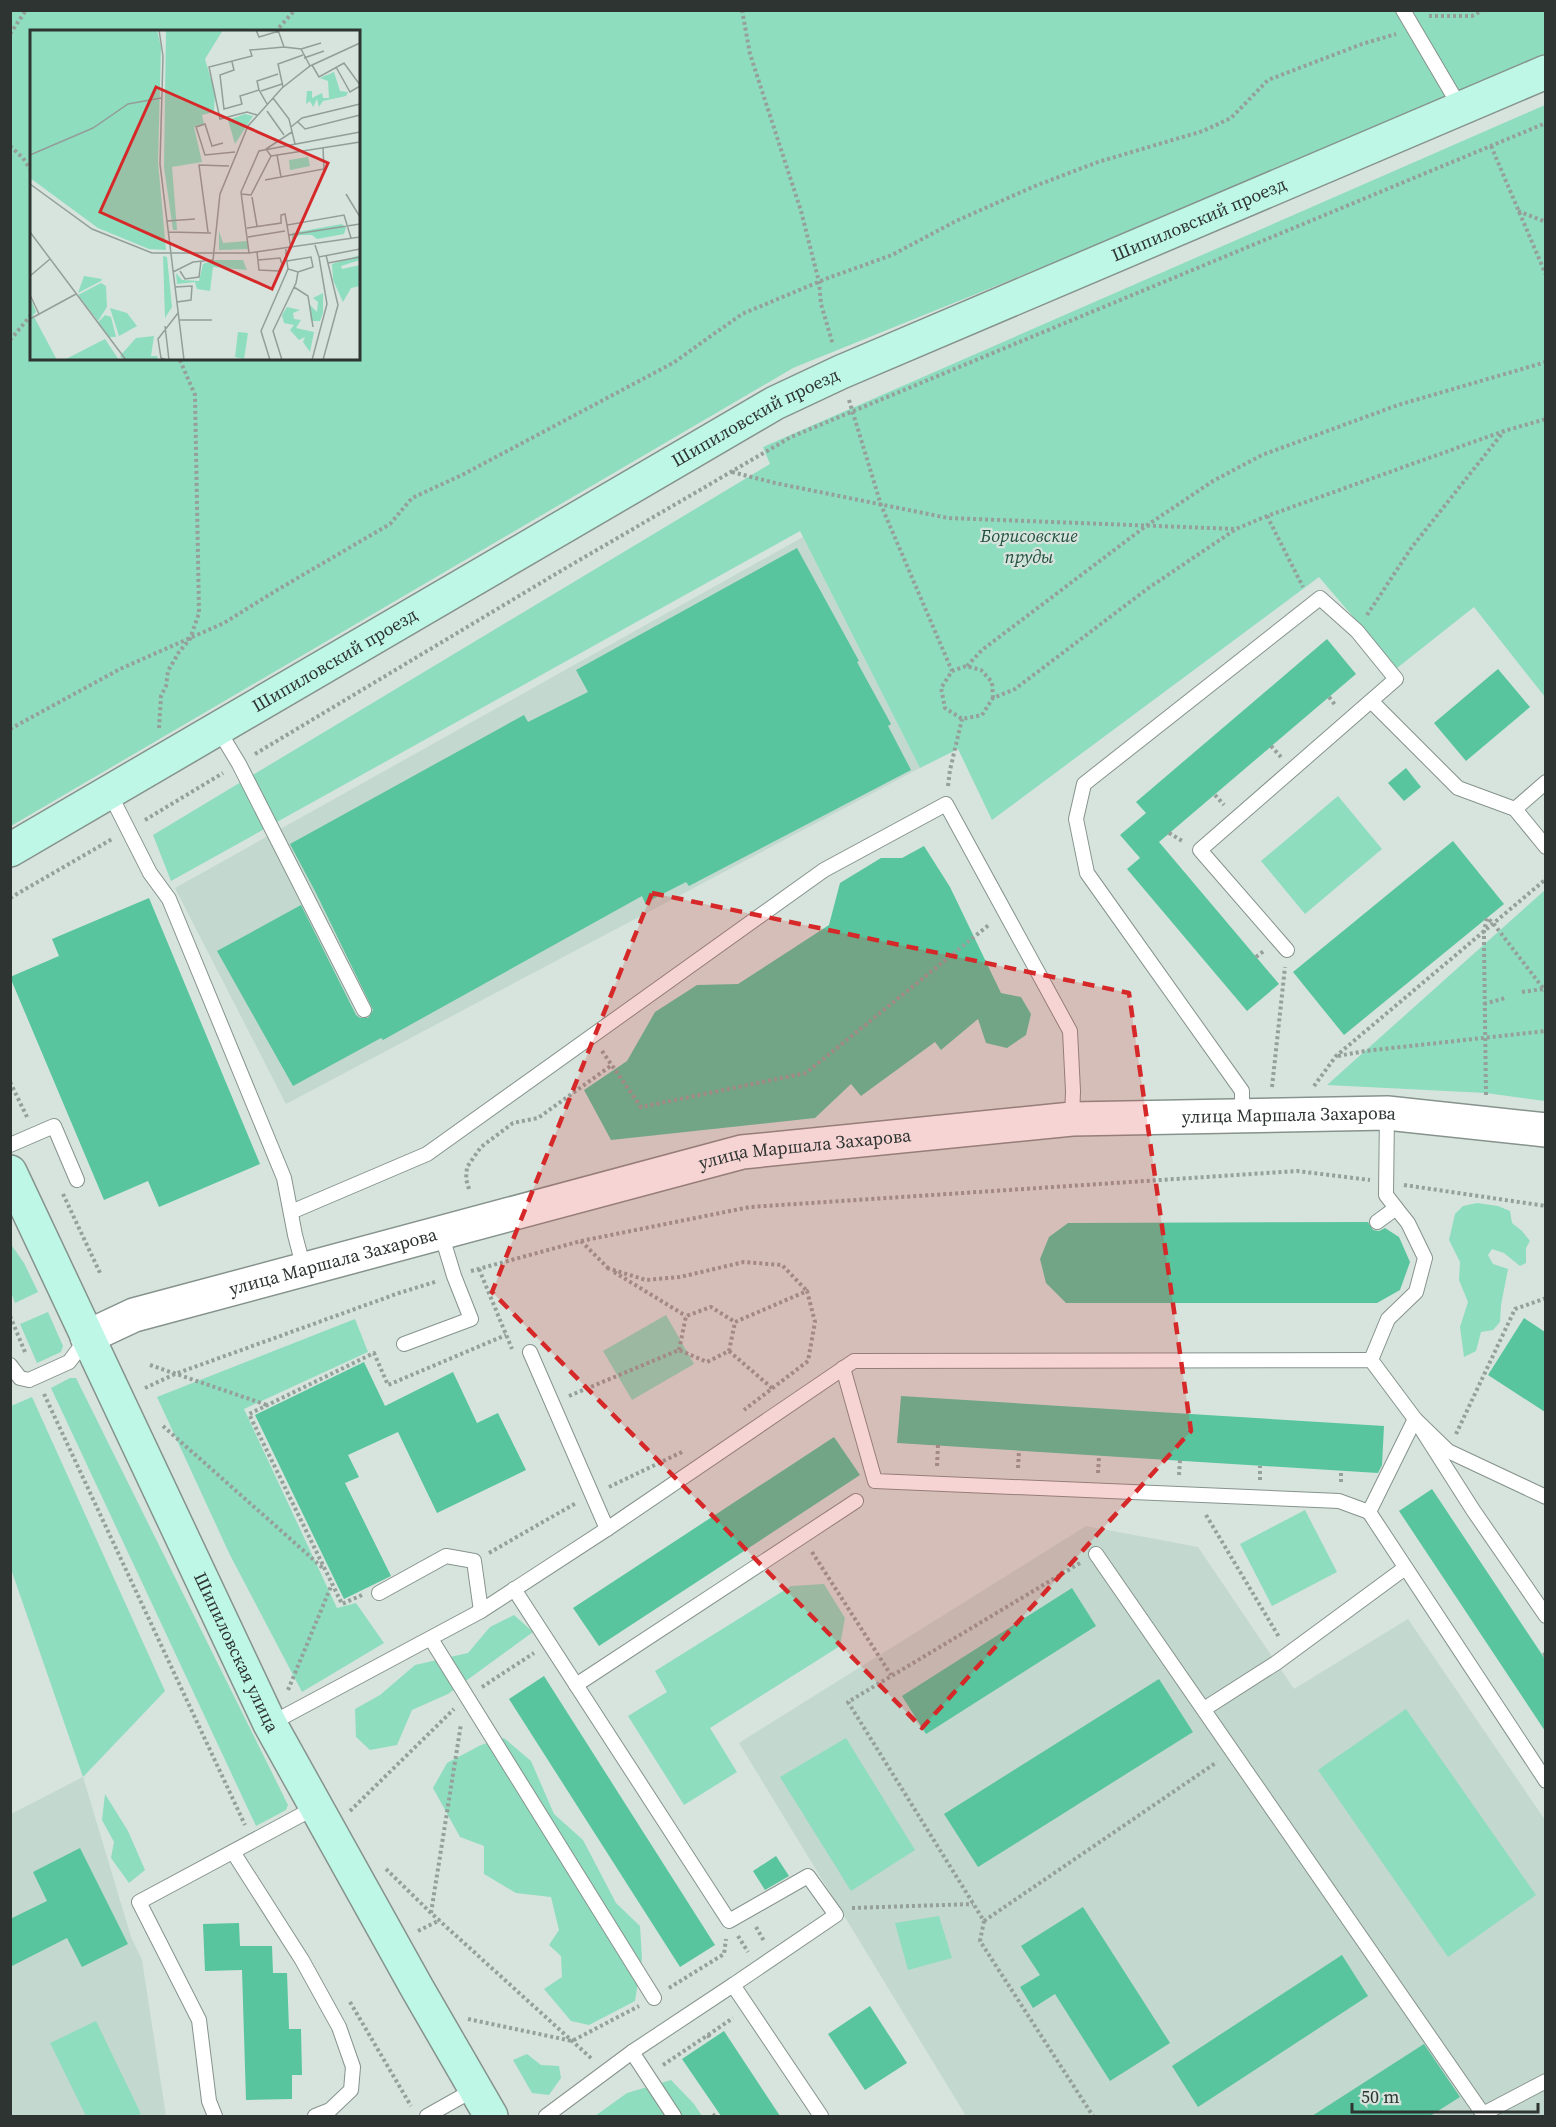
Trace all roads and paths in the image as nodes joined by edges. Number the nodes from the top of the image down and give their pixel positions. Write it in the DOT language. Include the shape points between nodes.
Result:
graph roads {
  1 [pos="26,10"];
  2 [pos="295,10"];
  3 [pos="742,10"];
  4 [pos="1403,10"];
  5 [pos="1483,10"];
  6 [pos="1417,22"];
  7 [pos="278,30"];
  8 [pos="10,34"];
  9 [pos="1545,72"];
  10 [pos="1460,107"];
  11 [pos="1545,123"];
  12 [pos="10,146"];
  13 [pos="1491,146"];
  14 [pos="30,169"];
  15 [pos="1517,210"];
  16 [pos="1545,222"];
  17 [pos="1545,275"];
  18 [pos="819,282"];
  19 [pos="30,316"];
  20 [pos="10,340"];
  21 [pos="836,354"];
  22 [pos="179,360"];
  23 [pos="1545,362"];
  24 [pos="845,389"];
  25 [pos="852,412"];
  26 [pos="1545,419"];
  27 [pos="1504,431"];
  28 [pos="731,472"];
  29 [pos="881,505"];
  30 [pos="1267,516"];
  31 [pos="1146,526"];
  32 [pos="1236,529"];
  33 [pos="1312,605"];
  34 [pos="1357,630"];
  35 [pos="190,639"];
  36 [pos="966,666"];
  37 [pos="952,671"];
  38 [pos="993,698"];
  39 [pos="1371,701"];
  40 [pos="962,719"];
  41 [pos="159,728"];
  42 [pos="10,729"];
  43 [pos="218,729"];
  44 [pos="238,764"];
  45 [pos="950,770"];
  46 [pos="1545,782"];
  47 [pos="110,792"];
  48 [pos="1515,809"];
  49 [pos="129,830"];
  50 [pos="1545,847"];
  51 [pos="10,850"];
  52 [pos="1545,879"];
  53 [pos="10,898"];
  54 [pos="991,923"];
  55 [pos="1493,923"];
  56 [pos="1484,931"];
  57 [pos="1287,950"];
  58 [pos="1544,991"];
  59 [pos="1522,992"];
  60 [pos="1505,998"];
  61 [pos="1484,1004"];
  62 [pos="364,1010"];
  63 [pos="1545,1031"];
  64 [pos="592,1036"];
  65 [pos="1485,1038"];
  66 [pos="1336,1056"];
  67 [pos="612,1065"];
  68 [pos="1272,1088"];
  69 [pos="1312,1091"];
  70 [pos="1486,1101"];
  71 [pos="1387,1113"];
  72 [pos="1242,1114"];
  73 [pos="1072,1119"];
  74 [pos="1545,1130"];
  75 [pos="10,1145"];
  76 [pos="10,1172"];
  77 [pos="77,1180"];
  78 [pos="1386,1182"];
  79 [pos="469,1189"];
  80 [pos="1545,1206"];
  81 [pos="1396,1208"];
  82 [pos="291,1212"];
  83 [pos="1377,1222"];
  84 [pos="441,1233"];
  85 [pos="581,1240"];
  86 [pos="608,1268"];
  87 [pos="304,1269"];
  88 [pos="479,1269"];
  89 [pos="454,1276"];
  90 [pos="807,1291"];
  91 [pos="1545,1298"];
  92 [pos="10,1316"];
  93 [pos="686,1316"];
  94 [pos="735,1322"];
  95 [pos="506,1335"];
  96 [pos="87,1337"];
  97 [pos="404,1344"];
  98 [pos="679,1350"];
  99 [pos="729,1351"];
  100 [pos="530,1352"];
  101 [pos="515,1356"];
  102 [pos="1371,1360"];
  103 [pos="10,1365"];
  104 [pos="150,1365"];
  105 [pos="843,1368"];
  106 [pos="175,1374"];
  107 [pos="36,1378"];
  108 [pos="772,1388"];
  109 [pos="145,1389"];
  110 [pos="794,1401"];
  111 [pos="552,1403"];
  112 [pos="267,1405"];
  113 [pos="737,1416"];
  114 [pos="1415,1419"];
  115 [pos="162,1425"];
  116 [pos="692,1447"];
  117 [pos="1448,1451"];
  118 [pos="1193,1494"];
  119 [pos="592,1495"];
  120 [pos="1545,1497"];
  121 [pos="856,1501"];
  122 [pos="1369,1512"];
  123 [pos="607,1529"];
  124 [pos="802,1537"];
  125 [pos="1096,1554"];
  126 [pos="474,1561"];
  127 [pos="1406,1568"];
  128 [pos="326,1570"];
  129 [pos="332,1584"];
  130 [pos="514,1589"];
  131 [pos="379,1593"];
  132 [pos="481,1611"];
  133 [pos="1545,1616"];
  134 [pos="430,1640"];
  135 [pos="549,1643"];
  136 [pos="1289,1653"];
  137 [pos="891,1676"];
  138 [pos="576,1685"];
  139 [pos="288,1690"];
  140 [pos="465,1698"];
  141 [pos="1204,1709"];
  142 [pos="270,1724"];
  143 [pos="1233,1751"];
  144 [pos="1545,1781"];
  145 [pos="316,1807"];
  146 [pos="348,1814"];
  147 [pos="253,1841"];
  148 [pos="233,1852"];
  149 [pos="196,1854"];
  150 [pos="379,1862"];
  151 [pos="203,1868"];
  152 [pos="974,1904"];
  153 [pos="831,1908"];
  154 [pos="746,1911"];
  155 [pos="431,1913"];
  156 [pos="440,1920"];
  157 [pos="729,1921"];
  158 [pos="984,1921"];
  159 [pos="415,1933"];
  160 [pos="774,1957"];
  161 [pos="758,1968"];
  162 [pos="733,1985"];
  163 [pos="347,1997"];
  164 [pos="654,1998"];
  165 [pos="463,2018"];
  166 [pos="722,2026"];
  167 [pos="572,2041"];
  168 [pos="632,2052"];
  169 [pos="680,2054"];
  170 [pos="606,2071"];
  171 [pos="1545,2081"];
  172 [pos="475,2089"];
  173 [pos="411,2107"];
  174 [pos="718,2113"];
  175 [pos="215,2116"];
  176 [pos="315,2116"];
  177 [pos="427,2116"];
  178 [pos="491,2116"];
  179 [pos="546,2116"];
  180 [pos="674,2116"];
  181 [pos="713,2116"];
  182 [pos="820,2116"];
  183 [pos="1094,2116"];
  1 -- 8 [label="path"];
  2 -- 7 [label="path"];
  3 -- 18 [label="path" via="750,54 801,211"];
  4 -- 6 [label="lane"];
  5 -- 6 [label="path" via="1472,16"];
  6 -- 10 [label="lane"];
  6 -- 18 [label="path" via="1269,80 1231,118 1203,131 1098,162 1035,186 892,255"];
  9 -- 10 [label="main road, Шипиловский проезд"];
  10 -- 43 [label="main road, Шипиловский проезд" via="776,403"];
  11 -- 13 [label="path"];
  12 -- 14 [label="path"];
  13 -- 15 [label="path"];
  13 -- 25 [label="path"];
  15 -- 16 [label="path"];
  15 -- 17 [label="path"];
  18 -- 21 [label="path" via="821,304"];
  18 -- 35 [label="path" via="742,315 673,363 412,498 390,524 224,623"];
  19 -- 20 [label="path"];
  22 -- 35 [label="path" via="195,395 199,613"];
  23 -- 31 [label="path" via="1398,405 1262,455 1213,481"];
  24 -- 25 [label="path"];
  25 -- 28 [label="path" via="791,437"];
  25 -- 29 [label="path"];
  26 -- 27 [label="path"];
  27 -- 30 [label="path"];
  27 -- 34 [label="path" via="1412,547"];
  28 -- 29 [label="path"];
  28 -- 44 [label="path"];
  29 -- 31 [label="path" via="948,518"];
  29 -- 37 [label="path"];
  30 -- 32 [label="path"];
  30 -- 33 [label="path"];
  31 -- 32 [label="path"];
  31 -- 36 [label="path"];
  32 -- 38 [label="path" via="1147,589 1015,689"];
  33 -- 34 [label="lane" via="1320,598"];
  33 -- 72 [label="lane" via="1084,784 1076,819 1087,873 1242,1091"];
  34 -- 39 [label="lane" via="1396,679"];
  35 -- 41 [label="path" via="168,671 160,696"];
  35 -- 42 [label="path" via="120,669"];
  36 -- 37 [label="path"];
  36 -- 38 [label="path" via="981,670 992,682"];
  37 -- 40 [label="path" via="941,688 945,708"];
  38 -- 40 [label="path" via="982,715"];
  39 -- 48 [label="lane" via="1458,788"];
  39 -- 57 [label="lane" via="1200,850"];
  40 -- 45 [label="path"];
  43 -- 44 [label="lane"];
  43 -- 47 [label="main road, Шипиловский проезд"];
  44 -- 49 [label="path"];
  44 -- 62 [label="lane"];
  46 -- 48 [label="lane"];
  47 -- 49 [label="lane"];
  47 -- 51 [label="main road, Шипиловский проезд"];
  48 -- 50 [label="lane"];
  49 -- 53 [label="path"];
  49 -- 82 [label="lane" via="150,873 169,899 284,1178"];
  52 -- 55 [label="path"];
  54 -- 67 [label="path" via="806,1073 641,1107"];
  55 -- 56 [label="path"];
  55 -- 56 [label="path" via="1487,918"];
  55 -- 58 [label="path"];
  56 -- 61 [label="path"];
  56 -- 66 [label="path"];
  57 -- 68 [label="path"];
  58 -- 59 [label="path"];
  60 -- 61 [label="path"];
  61 -- 65 [label="path"];
  63 -- 65 [label="path"];
  64 -- 67 [label="path"];
  64 -- 73 [label="lane" via="824,870 946,804 1071,1031"];
  64 -- 82 [label="lane" via="427,1154"];
  65 -- 66 [label="path"];
  65 -- 70 [label="path"];
  66 -- 69 [label="path"];
  67 -- 79 [label="path" via="538,1118 513,1123 481,1147 467,1167"];
  71 -- 72 [label="street, улица Маршала Захарова"];
  71 -- 74 [label="street, улица Маршала Захарова"];
  71 -- 78 [label="lane"];
  72 -- 73 [label="street, улица Маршала Захарова"];
  73 -- 84 [label="street, улица Маршала Захарова" via="742,1152"];
  75 -- 77 [label="lane" via="54,1126"];
  76 -- 96 [label="main road, Шипиловская улица"];
  78 -- 80 [label="path"];
  78 -- 81 [label="lane" via="1386,1195"];
  78 -- 85 [label="path" via="1297,1171 750,1207"];
  81 -- 83 [label="lane"];
  81 -- 102 [label="lane" via="1425,1258 1416,1293 1388,1319"];
  82 -- 87 [label="lane"];
  84 -- 87 [label="street, улица Маршала Захарова"];
  84 -- 89 [label="lane"];
  85 -- 86 [label="path"];
  85 -- 88 [label="path"];
  86 -- 90 [label="path" via="646,1280 680,1277 744,1262 782,1265"];
  86 -- 93 [label="path"];
  87 -- 96 [label="street, улица Маршала Захарова" via="134,1315"];
  88 -- 89 [label="path"];
  88 -- 95 [label="path"];
  89 -- 97 [label="lane" via="471,1319"];
  89 -- 106 [label="path"];
  90 -- 94 [label="path"];
  90 -- 108 [label="path" via="815,1322 808,1361"];
  91 -- 117 [label="path" via="1515,1309"];
  92 -- 107 [label="path"];
  93 -- 94 [label="path" via="711,1307"];
  93 -- 98 [label="path"];
  94 -- 99 [label="path"];
  95 -- 101 [label="path"];
  95 -- 112 [label="path" via="388,1385 374,1353"];
  96 -- 107 [label="lane" via="69,1362"];
  96 -- 142 [label="main road, Шипиловская улица"];
  98 -- 99 [label="path" via="707,1362"];
  98 -- 111 [label="path"];
  99 -- 108 [label="path"];
  100 -- 111 [label="lane"];
  102 -- 105 [label="lane" via="854,1361"];
  102 -- 114 [label="lane"];
  103 -- 107 [label="lane" via="20,1378"];
  104 -- 106 [label="path"];
  105 -- 110 [label="lane"];
  105 -- 118 [label="lane" via="875,1481"];
  106 -- 109 [label="path"];
  106 -- 112 [label="path"];
  107 -- 147 [label="path"];
  108 -- 110 [label="path"];
  108 -- 113 [label="path"];
  110 -- 123 [label="lane"];
  111 -- 119 [label="lane"];
  112 -- 128 [label="path" via="249,1414"];
  114 -- 117 [label="lane"];
  114 -- 122 [label="lane"];
  114 -- 133 [label="lane"];
  115 -- 128 [label="path"];
  116 -- 119 [label="path"];
  117 -- 120 [label="lane"];
  118 -- 122 [label="lane" via="1339,1500"];
  118 -- 136 [label="path"];
  119 -- 123 [label="lane"];
  119 -- 126 [label="path"];
  121 -- 124 [label="lane"];
  122 -- 127 [label="lane"];
  123 -- 130 [label="lane"];
  124 -- 137 [label="path"];
  124 -- 138 [label="lane"];
  125 -- 137 [label="path"];
  125 -- 141 [label="lane"];
  126 -- 131 [label="lane" via="446,1556"];
  126 -- 132 [label="lane"];
  127 -- 136 [label="lane"];
  127 -- 144 [label="lane"];
  128 -- 129 [label="path"];
  129 -- 131 [label="path" via="342,1604 360,1595"];
  129 -- 139 [label="path"];
  130 -- 132 [label="lane"];
  130 -- 135 [label="lane"];
  132 -- 134 [label="lane"];
  134 -- 140 [label="lane"];
  134 -- 142 [label="lane"];
  135 -- 138 [label="lane"];
  135 -- 140 [label="path"];
  136 -- 141 [label="lane"];
  137 -- 152 [label="path" via="848,1702"];
  138 -- 157 [label="lane"];
  140 -- 146 [label="path"];
  140 -- 155 [label="path"];
  140 -- 164 [label="lane"];
  141 -- 143 [label="lane"];
  142 -- 145 [label="main road, Шипиловская улица"];
  143 -- 158 [label="path"];
  143 -- 171 [label="lane" via="1483,2114"];
  145 -- 147 [label="lane"];
  145 -- 172 [label="main road, Шипиловская улица"];
  147 -- 148 [label="lane"];
  148 -- 151 [label="lane"];
  148 -- 176 [label="lane" via="302,1960 339,2027 353,2067 351,2090 330,2110"];
  149 -- 151 [label="lane"];
  150 -- 155 [label="path"];
  151 -- 175 [label="lane" via="139,1902 199,2020 209,2101"];
  152 -- 153 [label="path"];
  152 -- 158 [label="path"];
  153 -- 154 [label="lane" via="808,1876"];
  153 -- 160 [label="lane" via="836,1915"];
  154 -- 157 [label="lane"];
  154 -- 160 [label="path"];
  155 -- 156 [label="path"];
  156 -- 159 [label="path"];
  156 -- 167 [label="path"];
  157 -- 161 [label="path"];
  158 -- 183 [label="path" via="980,1941"];
  160 -- 161 [label="lane"];
  161 -- 162 [label="lane"];
  162 -- 168 [label="lane"];
  162 -- 182 [label="lane"];
  163 -- 173 [label="path"];
  165 -- 167 [label="path"];
  166 -- 169 [label="path" via="710,2038"];
  167 -- 170 [label="path"];
  168 -- 170 [label="lane"];
  168 -- 180 [label="lane"];
  170 -- 179 [label="lane"];
  172 -- 177 [label="lane"];
  172 -- 178 [label="main road, Шипиловская улица"];
  174 -- 181 [label="path"];
}
